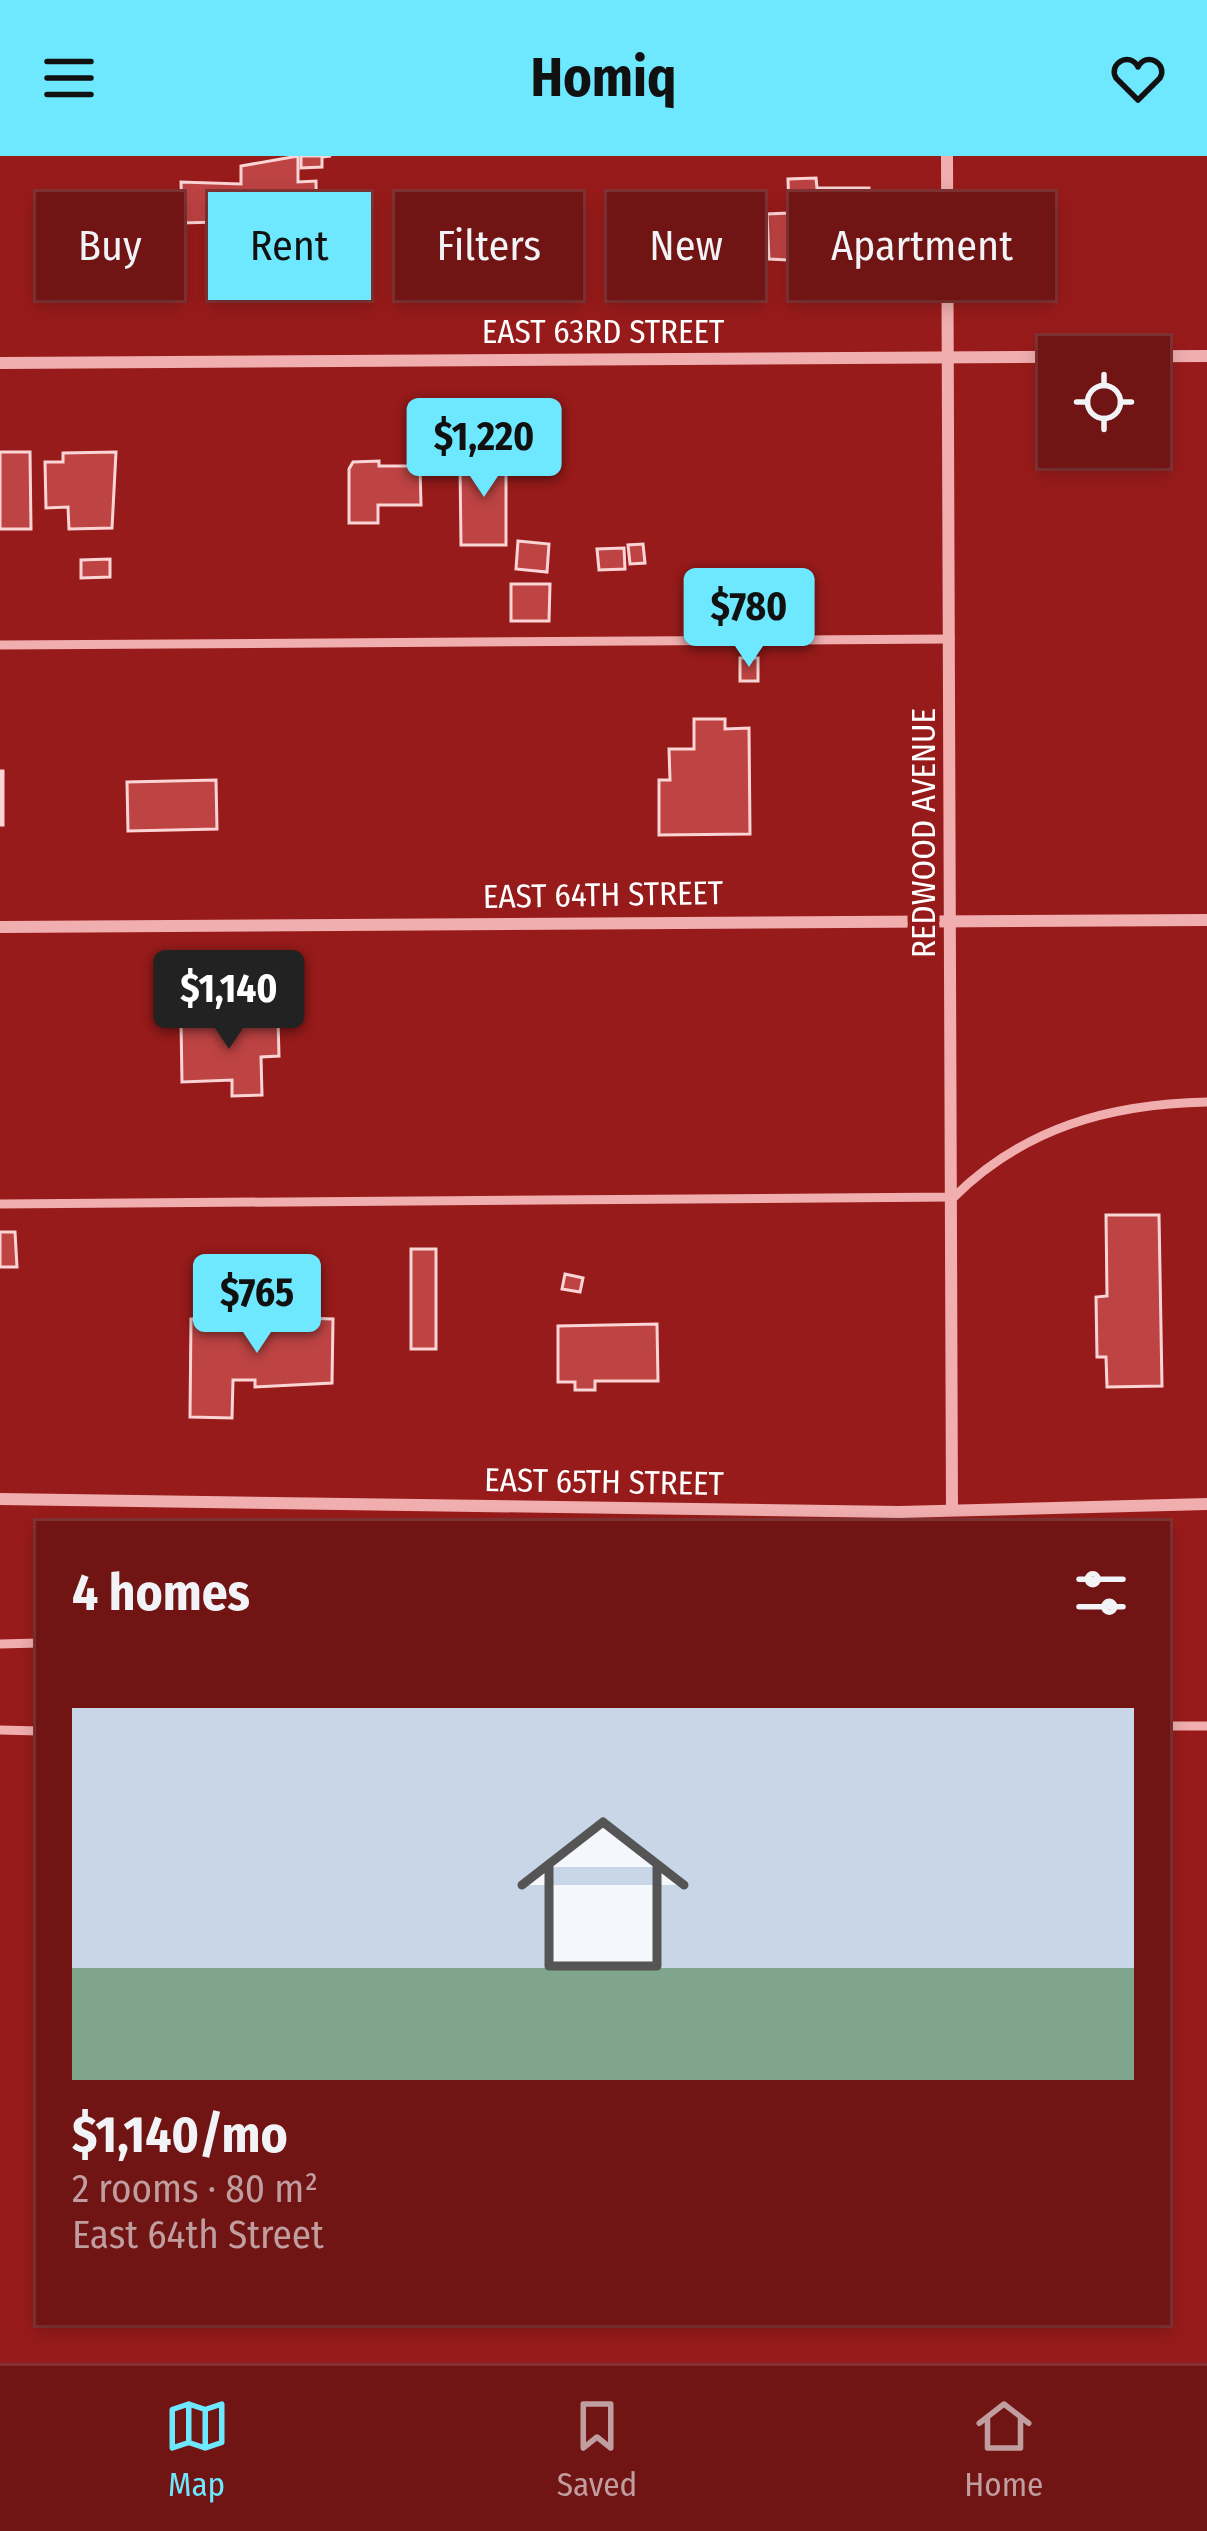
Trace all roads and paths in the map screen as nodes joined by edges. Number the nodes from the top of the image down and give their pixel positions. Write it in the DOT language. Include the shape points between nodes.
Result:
graph roads {
  1 [pos="947,156"];
  2 [pos="946,356"];
  3 [pos="1207,356"];
  4 [pos="0,363"];
  5 [pos="950,639"];
  6 [pos="0,645"];
  7 [pos="950,918"];
  8 [pos="1207,920"];
  9 [pos="0,927"];
  10 [pos="1207,1102"];
  11 [pos="954,1197"];
  12 [pos="0,1204"];
  13 [pos="0,1499"];
  14 [pos="1207,1504"];
  15 [pos="952,1510"];
  16 [pos="36,1643"];
  17 [pos="0,1644"];
  18 [pos="1170,1726"];
  19 [pos="1207,1726"];
  20 [pos="0,1730"];
  21 [pos="36,1731"];
  1 -- 2 [label="street, REDWOOD AVENUE"];
  2 -- 3 [label="street, EAST 63RD STREET"];
  2 -- 4 [label="street, EAST 63RD STREET"];
  2 -- 5 [label="street, REDWOOD AVENUE"];
  5 -- 6 [label="lane"];
  5 -- 7 [label="street, REDWOOD AVENUE"];
  7 -- 8 [label="street, EAST 64TH STREET"];
  7 -- 9 [label="street, EAST 64TH STREET"];
  7 -- 11 [label="street, REDWOOD AVENUE"];
  10 -- 11 [label="lane" via="1056,1126 1006,1152"];
  11 -- 12 [label="lane"];
  11 -- 15 [label="street, REDWOOD AVENUE"];
  13 -- 15 [label="street, EAST 65TH STREET"];
  14 -- 15 [label="street, EAST 65TH STREET"];
  16 -- 17 [label="lane"];
  18 -- 19 [label="lane"];
  20 -- 21 [label="lane"];
}
